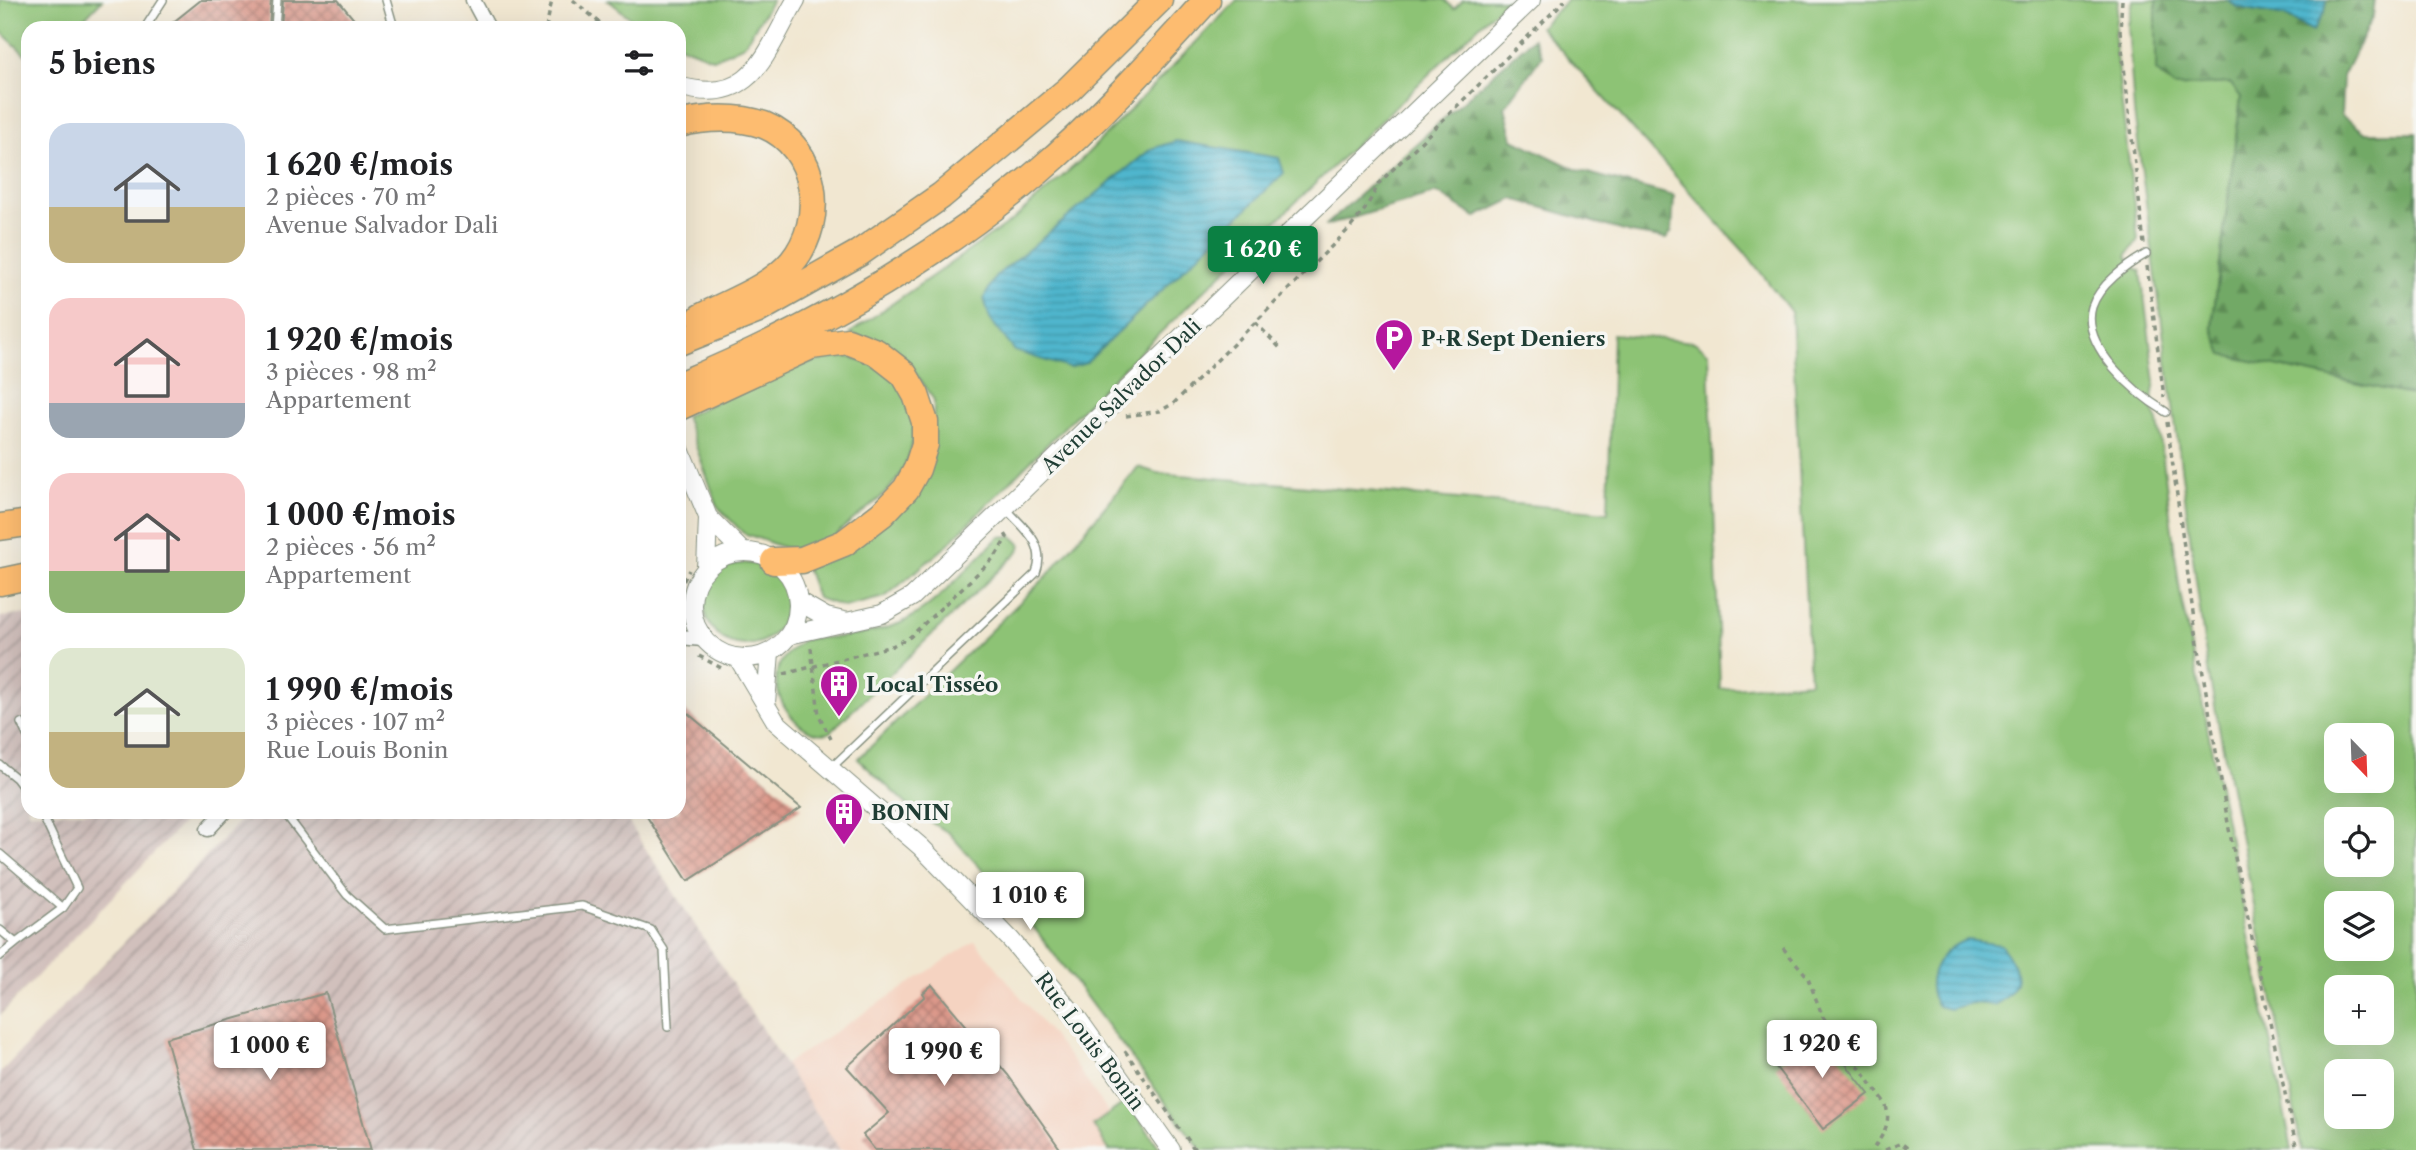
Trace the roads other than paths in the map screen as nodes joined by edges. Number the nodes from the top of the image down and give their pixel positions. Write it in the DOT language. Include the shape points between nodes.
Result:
graph roads {
  1 [pos="163,0"];
  2 [pos="277,0"];
  3 [pos="386,0"];
  4 [pos="473,0"];
  5 [pos="796,0"];
  6 [pos="1159,0"];
  7 [pos="1207,0"];
  8 [pos="1531,0"];
  9 [pos="150,21"];
  10 [pos="276,21"];
  11 [pos="392,21"];
  12 [pos="484,21"];
  13 [pos="686,87"];
  14 [pos="686,123"];
  15 [pos="2146,254"];
  16 [pos="686,331"];
  17 [pos="686,337"];
  18 [pos="686,382"];
  19 [pos="686,404"];
  20 [pos="2166,412"];
  21 [pos="686,465"];
  22 [pos="1005,508"];
  23 [pos="708,517"];
  24 [pos="0,519"];
  25 [pos="21,520"];
  26 [pos="21,522"];
  27 [pos="0,527"];
  28 [pos="743,552"];
  29 [pos="774,561"];
  30 [pos="21,563"];
  31 [pos="0,565"];
  32 [pos="706,569"];
  33 [pos="21,578"];
  34 [pos="0,582"];
  35 [pos="798,601"];
  36 [pos="686,606"];
  37 [pos="686,610"];
  38 [pos="848,622"];
  39 [pos="789,635"];
  40 [pos="686,638"];
  41 [pos="703,639"];
  42 [pos="769,652"];
  43 [pos="735,667"];
  44 [pos="766,703"];
  45 [pos="0,765"];
  46 [pos="830,769"];
  47 [pos="21,787"];
  48 [pos="45,819"];
  49 [pos="217,819"];
  50 [pos="289,819"];
  51 [pos="208,829"];
  52 [pos="0,854"];
  53 [pos="63,908"];
  54 [pos="0,930"];
  55 [pos="16,943"];
  56 [pos="0,956"];
  57 [pos="668,1027"];
  58 [pos="1171,1150"];
  1 -- 9 [label="lane"];
  2 -- 10 [label="lane"];
  3 -- 11 [label="lane"];
  4 -- 12 [label="street"];
  5 -- 13 [label="street" via="744,82 713,92"];
  6 -- 17 [label="highway" via="1069,89 941,196 836,266 756,311"];
  7 -- 18 [label="highway" via="1129,86 1040,170 981,217 859,299"];
  8 -- 22 [label="street, Avenue Salvador Dali"];
  14 -- 16 [label="highway" via="741,119 766,126 792,146 807,166 813,193 806,242 792,262 772,281 695,319"];
  15 -- 20 [label="lane" via="2099,293 2091,308 2092,324 2099,348 2123,380"];
  19 -- 29 [label="highway" via="811,346 848,341 876,352 904,373 925,422 925,444 905,489 844,543 802,560"];
  21 -- 23 [label="street"];
  22 -- 38 [label="street, Avenue Salvador Dali" via="912,597 882,614"];
  22 -- 46 [label="lane" via="1038,544 1036,573"];
  23 -- 28 [label="street"];
  23 -- 32 [label="street"];
  24 -- 25 [label="highway"];
  26 -- 27 [label="highway"];
  28 -- 29 [label="street"];
  28 -- 32 [label="street" via="723,557"];
  29 -- 35 [label="street" via="792,580"];
  30 -- 31 [label="highway"];
  32 -- 36 [label="street"];
  33 -- 34 [label="highway"];
  35 -- 38 [label="street" via="826,617"];
  35 -- 39 [label="street"];
  37 -- 41 [label="street"];
  38 -- 39 [label="street, Avenue Salvador Dali"];
  39 -- 42 [label="street"];
  40 -- 41 [label="street"];
  41 -- 43 [label="street"];
  42 -- 43 [label="street"];
  42 -- 44 [label="street"];
  43 -- 44 [label="street, Rue Louis Bonin"];
  44 -- 46 [label="street, Rue Louis Bonin" via="776,722"];
  45 -- 47 [label="lane"];
  46 -- 58 [label="street, Rue Louis Bonin" via="921,847 1011,940 1078,1019"];
  48 -- 53 [label="lane" via="77,888"];
  49 -- 51 [label="street"];
  50 -- 57 [label="lane" via="347,895 385,929 582,906 651,930 664,950"];
  52 -- 53 [label="lane"];
  53 -- 55 [label="lane"];
  54 -- 55 [label="lane"];
  55 -- 56 [label="lane"];
}
